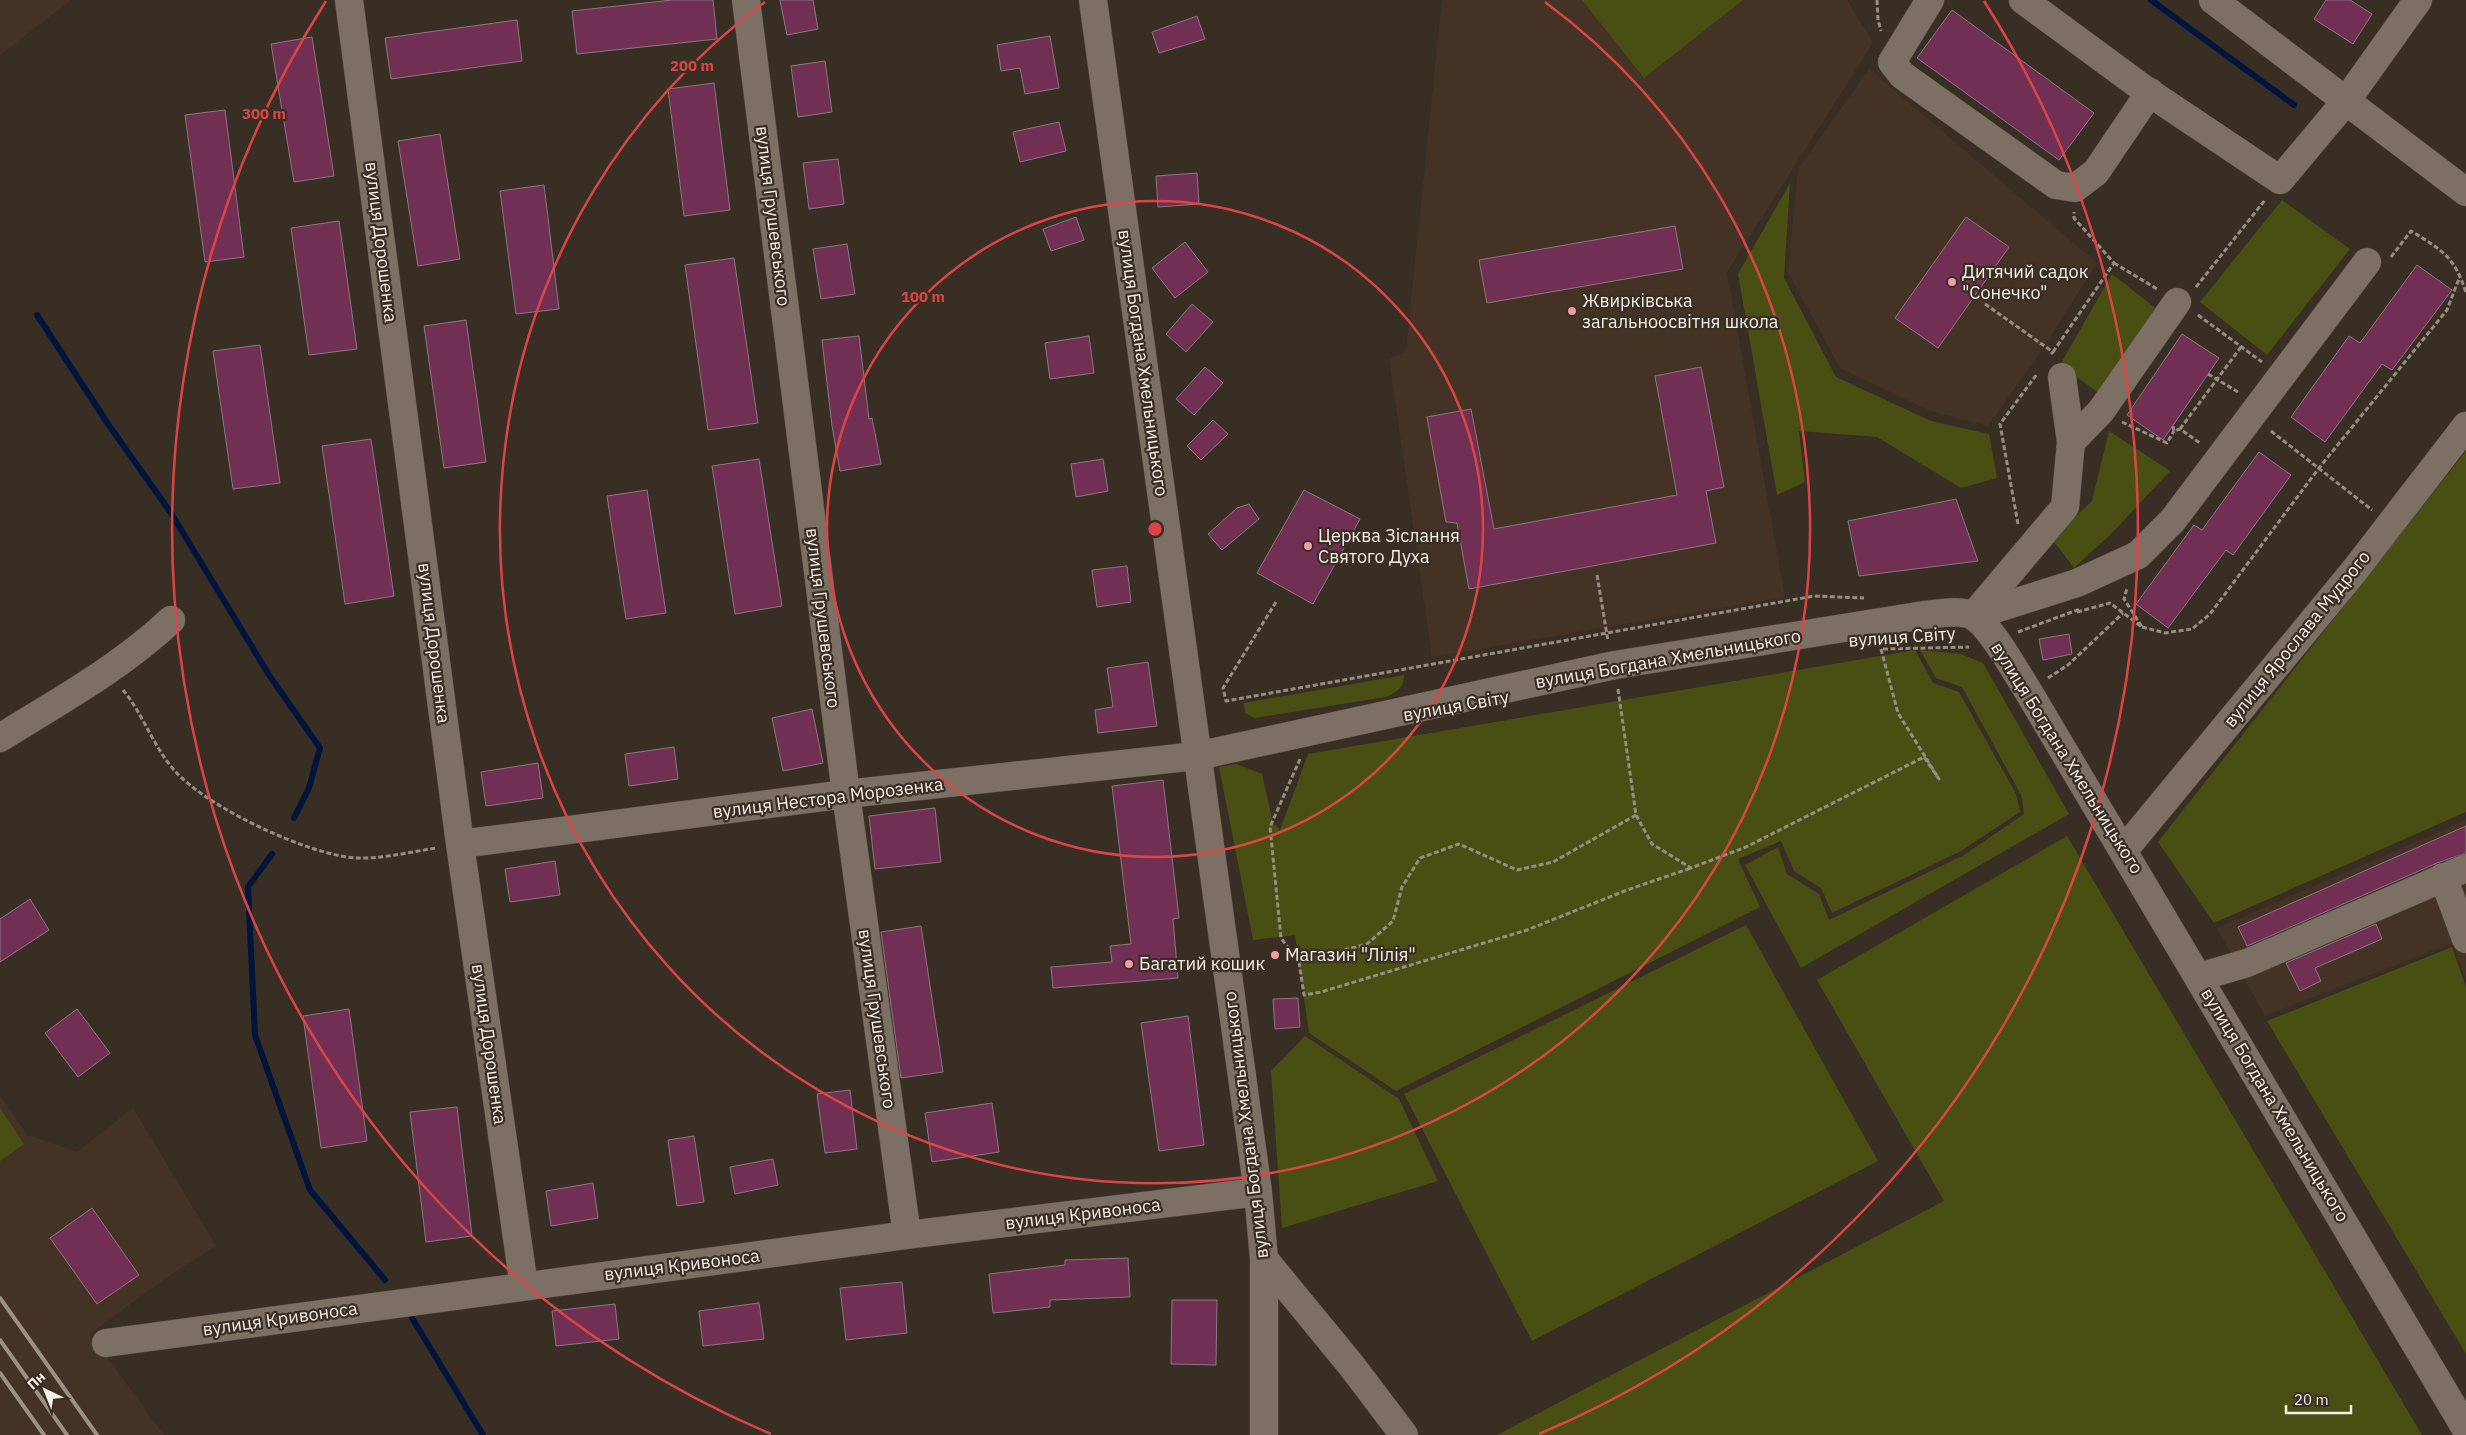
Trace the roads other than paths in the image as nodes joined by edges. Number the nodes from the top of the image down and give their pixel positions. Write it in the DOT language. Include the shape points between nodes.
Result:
graph roads {
  1 [pos="349,0"];
  2 [pos="746,0"];
  3 [pos="1093,0"];
  4 [pos="1930,0"];
  5 [pos="2023,0"];
  6 [pos="2213,0"];
  7 [pos="2418,0"];
  8 [pos="2150,92"];
  9 [pos="2346,101"];
  10 [pos="2466,192"];
  11 [pos="2367,262"];
  12 [pos="2180,304"];
  13 [pos="2051,364"];
  14 [pos="2466,426"];
  15 [pos="2071,442"];
  16 [pos="1973,616"];
  17 [pos="172,620"];
  18 [pos="0,738"];
  19 [pos="1197,756"];
  20 [pos="846,794"];
  21 [pos="460,844"];
  22 [pos="2124,850"];
  23 [pos="2454,873"];
  24 [pos="2466,939"];
  25 [pos="2200,977"];
  26 [pos="1258,1192"];
  27 [pos="907,1235"];
  28 [pos="1264,1259"];
  29 [pos="524,1286"];
  30 [pos="106,1343"];
  31 [pos="2466,1429"];
  32 [pos="1264,1435"];
  33 [pos="1404,1435"];
  1 -- 21 [label="street, вулиця Дорошенка"];
  2 -- 20 [label="street, вулиця Грушевського"];
  3 -- 19 [label="street, вулиця Богдана Хмельницького"];
  4 -- 8 [label="street" via="1892,62 1902,75 2056,186 2075,188 2096,172"];
  5 -- 8 [label="street"];
  6 -- 9 [label="street"];
  7 -- 9 [label="street"];
  8 -- 9 [label="street" via="2280,180"];
  9 -- 10 [label="street"];
  11 -- 16 [label="street" via="2282,377 2247,405 2173,520 2138,556 2077,583"];
  12 -- 15 [label="street" via="2100,411"];
  13 -- 15 [label="street"];
  14 -- 22 [label="street, вулиця Ярослава Мудрого"];
  15 -- 16 [label="street" via="2065,507"];
  16 -- 19 [label="street, вулиця Богдана Хмельницького" via="1952,612 1615,665"];
  16 -- 22 [label="street, вулиця Богдана Хмельницького" via="1995,639"];
  17 -- 18 [label="street" via="108,672"];
  19 -- 20 [label="street, вулиця Нестора Морозенка"];
  19 -- 26 [label="street, вулиця Богдана Хмельницького"];
  20 -- 21 [label="street, вулиця Нестора Морозенка"];
  20 -- 27 [label="street, вулиця Грушевського"];
  21 -- 29 [label="street, вулиця Дорошенка"];
  22 -- 25 [label="street, вулиця Богдана Хмельницького"];
  23 -- 24 [label="street"];
  23 -- 25 [label="street" via="2247,963"];
  25 -- 31 [label="street, вулиця Богдана Хмельницького"];
  26 -- 27 [label="street, вулиця Кривоноса"];
  26 -- 28 [label="street, вулиця Богдана Хмельницького"];
  27 -- 29 [label="street, вулиця Кривоноса"];
  28 -- 32 [label="street, вулиця Богдана Хмельницького"];
  28 -- 33 [label="street"];
  29 -- 30 [label="street, вулиця Кривоноса"];
}
